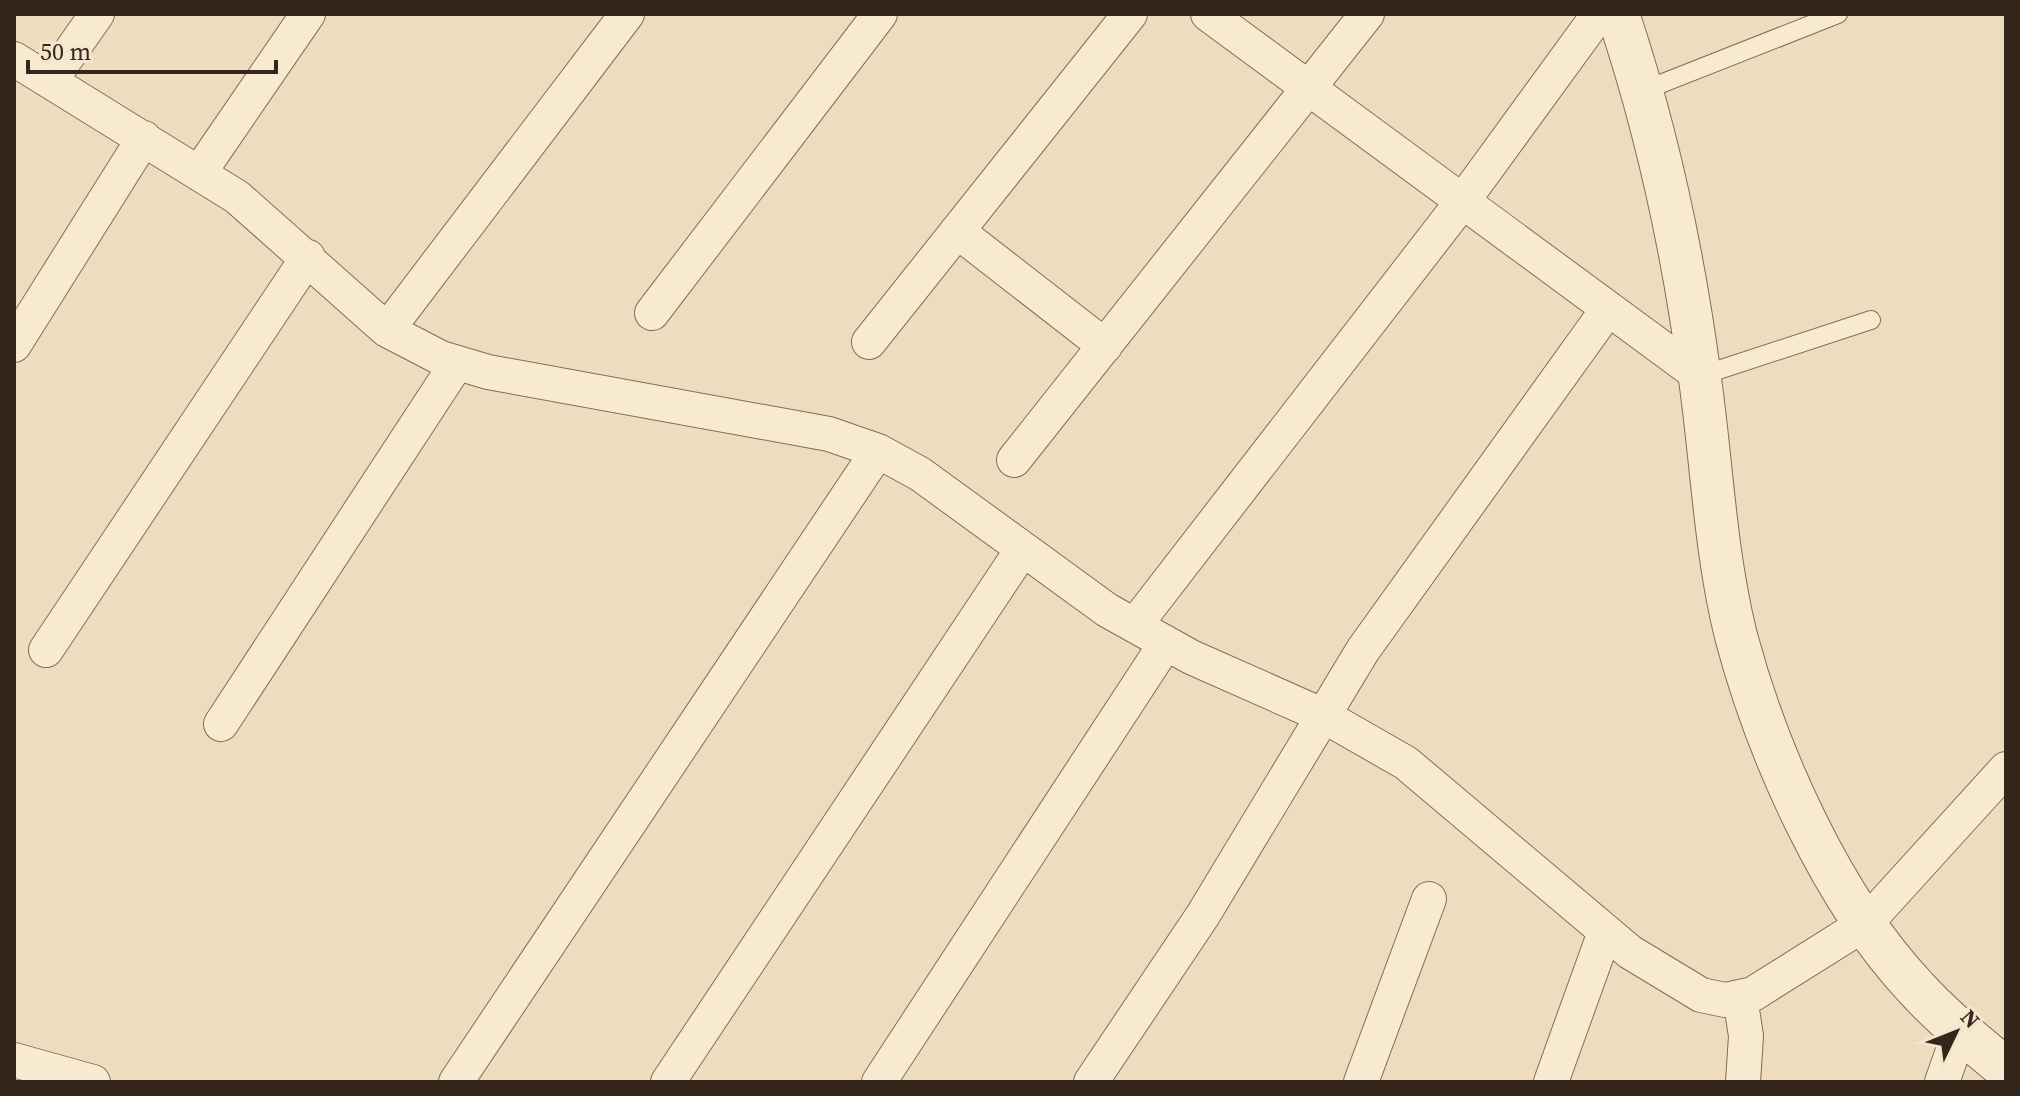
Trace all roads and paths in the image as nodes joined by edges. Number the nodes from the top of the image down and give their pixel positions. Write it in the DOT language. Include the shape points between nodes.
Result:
graph roads {
  1 [pos="97,14"];
  2 [pos="308,14"];
  3 [pos="627,14"];
  4 [pos="880,14"];
  5 [pos="1130,14"];
  6 [pos="1208,14"];
  7 [pos="1367,14"];
  8 [pos="1599,14"];
  9 [pos="1618,14"];
  10 [pos="1838,14"];
  11 [pos="14,59"];
  12 [pos="50,81"];
  13 [pos="1309,90"];
  14 [pos="1640,92"];
  15 [pos="144,138"];
  16 [pos="199,173"];
  17 [pos="1462,202"];
  18 [pos="957,231"];
  19 [pos="308,257"];
  20 [pos="1608,309"];
  21 [pos="652,313"];
  22 [pos="1871,320"];
  23 [pos="387,330"];
  24 [pos="869,342"];
  25 [pos="14,345"];
  26 [pos="1105,346"];
  27 [pos="457,363"];
  28 [pos="1700,376"];
  29 [pos="878,451"];
  30 [pos="1014,460"];
  31 [pos="1022,550"];
  32 [pos="1135,625"];
  33 [pos="1166,643"];
  34 [pos="46,650"];
  35 [pos="1324,716"];
  36 [pos="221,724"];
  37 [pos="2006,769"];
  38 [pos="1429,899"];
  39 [pos="1866,923"];
  40 [pos="1605,932"];
  41 [pos="1740,997"];
  42 [pos="1960,1031"];
  43 [pos="14,1060"];
  44 [pos="2006,1069"];
  45 [pos="86,1081"];
  46 [pos="456,1082"];
  47 [pos="668,1082"];
  48 [pos="879,1082"];
  49 [pos="1091,1082"];
  50 [pos="1361,1082"];
  51 [pos="1551,1082"];
  52 [pos="1743,1082"];
  53 [pos="1942,1082"];
  1 -- 12 [label="street"];
  2 -- 16 [label="street"];
  3 -- 23 [label="street"];
  4 -- 21 [label="street"];
  5 -- 18 [label="street"];
  6 -- 13 [label="street"];
  7 -- 13 [label="street"];
  8 -- 17 [label="street"];
  9 -- 14 [label="street"];
  10 -- 14 [label="lane"];
  11 -- 12 [label="street"];
  12 -- 15 [label="street"];
  13 -- 17 [label="street"];
  13 -- 26 [label="street"];
  14 -- 28 [label="street" via="1683,274"];
  15 -- 16 [label="street"];
  15 -- 25 [label="street"];
  16 -- 19 [label="street" via="237,197"];
  17 -- 20 [label="street"];
  17 -- 32 [label="street"];
  18 -- 24 [label="street"];
  18 -- 26 [label="street"];
  19 -- 23 [label="street"];
  19 -- 34 [label="street"];
  20 -- 28 [label="street"];
  20 -- 35 [label="street" via="1401,594"];
  22 -- 28 [label="lane"];
  23 -- 27 [label="street"];
  26 -- 30 [label="street"];
  27 -- 29 [label="street" via="829,434"];
  27 -- 36 [label="street"];
  28 -- 39 [label="street" via="1723,574 1736,636 1803,814"];
  29 -- 31 [label="street" via="920,474"];
  29 -- 46 [label="street"];
  31 -- 32 [label="street"];
  31 -- 47 [label="street"];
  32 -- 33 [label="street"];
  33 -- 35 [label="street"];
  33 -- 48 [label="street"];
  35 -- 40 [label="street" via="1406,763"];
  35 -- 49 [label="street" via="1203,915"];
  37 -- 39 [label="street"];
  38 -- 50 [label="street"];
  39 -- 41 [label="street" via="1764,988"];
  39 -- 42 [label="street" via="1915,988"];
  40 -- 41 [label="street" via="1701,995"];
  40 -- 51 [label="street"];
  41 -- 52 [label="street" via="1746,1036"];
  42 -- 44 [label="street"];
  42 -- 53 [label="street"];
  43 -- 45 [label="street"];
}
